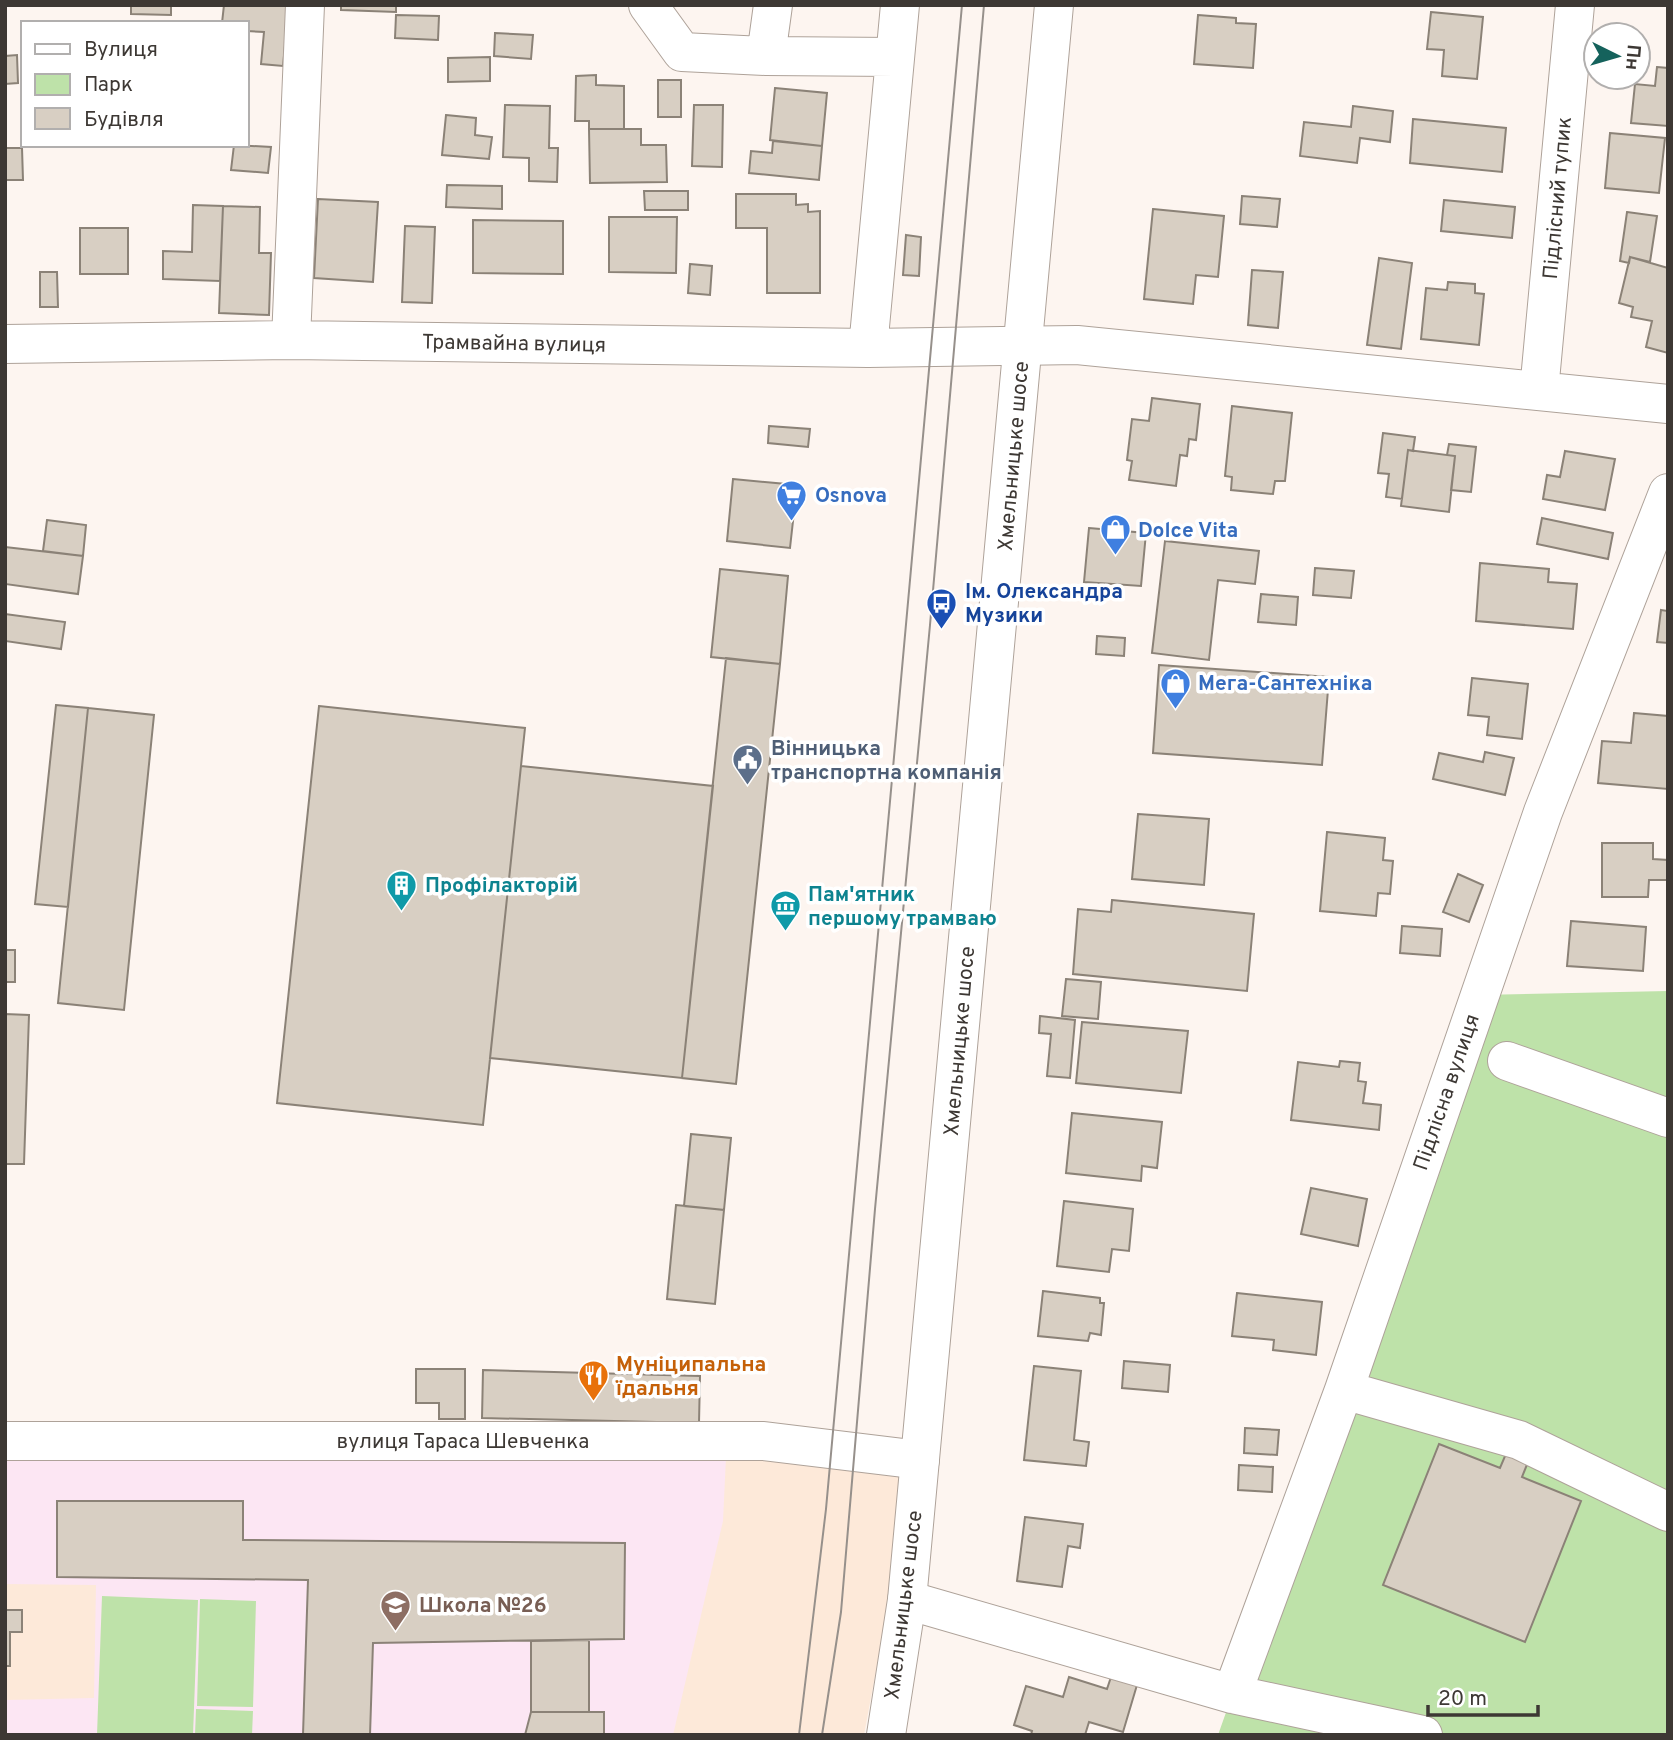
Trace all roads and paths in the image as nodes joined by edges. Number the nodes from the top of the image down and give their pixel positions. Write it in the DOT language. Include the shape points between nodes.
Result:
graph roads {
  1 [pos="305,5"];
  2 [pos="648,5"];
  3 [pos="773,5"];
  4 [pos="900,5"];
  5 [pos="1054,5"];
  6 [pos="1575,5"];
  7 [pos="766,56"];
  8 [pos="895,57"];
  9 [pos="291,341"];
  10 [pos="5,344"];
  11 [pos="1023,346"];
  12 [pos="869,348"];
  13 [pos="1539,391"];
  14 [pos="1668,404"];
  15 [pos="1668,493"];
  16 [pos="1507,1061"];
  17 [pos="1668,1118"];
  18 [pos="1344,1390"];
  19 [pos="5,1441"];
  20 [pos="920,1460"];
  21 [pos="1668,1512"];
  22 [pos="907,1600"];
  23 [pos="1232,1694"];
  24 [pos="886,1735"];
  25 [pos="1423,1735"];
  1 -- 9 [label="street"];
  2 -- 7 [label="street" via="682,52"];
  3 -- 7 [label="street"];
  4 -- 8 [label="street"];
  5 -- 11 [label="street, Хмельницьке шосе"];
  6 -- 13 [label="street, Підлісний тупик"];
  7 -- 8 [label="street"];
  8 -- 12 [label="street"];
  9 -- 10 [label="street, Трамвайна вулиця"];
  9 -- 12 [label="street, Трамвайна вулиця"];
  11 -- 12 [label="street, Трамвайна вулиця"];
  11 -- 13 [label="street, Хмельницьке шосе" via="1077,345"];
  11 -- 20 [label="street, Хмельницьке шосе"];
  13 -- 14 [label="street, Хмельницьке шосе"];
  15 -- 18 [label="street, Підлісна вулиця" via="1543,812"];
  16 -- 17 [label="street"];
  18 -- 21 [label="street" via="1519,1440"];
  18 -- 23 [label="street, Підлісна вулиця"];
  19 -- 20 [label="street, вулиця Тараса Шевченка" via="764,1441"];
  20 -- 22 [label="street, Хмельницьке шосе"];
  22 -- 23 [label="street"];
  22 -- 24 [label="street, Хмельницьке шосе"];
  23 -- 25 [label="street"];
}
